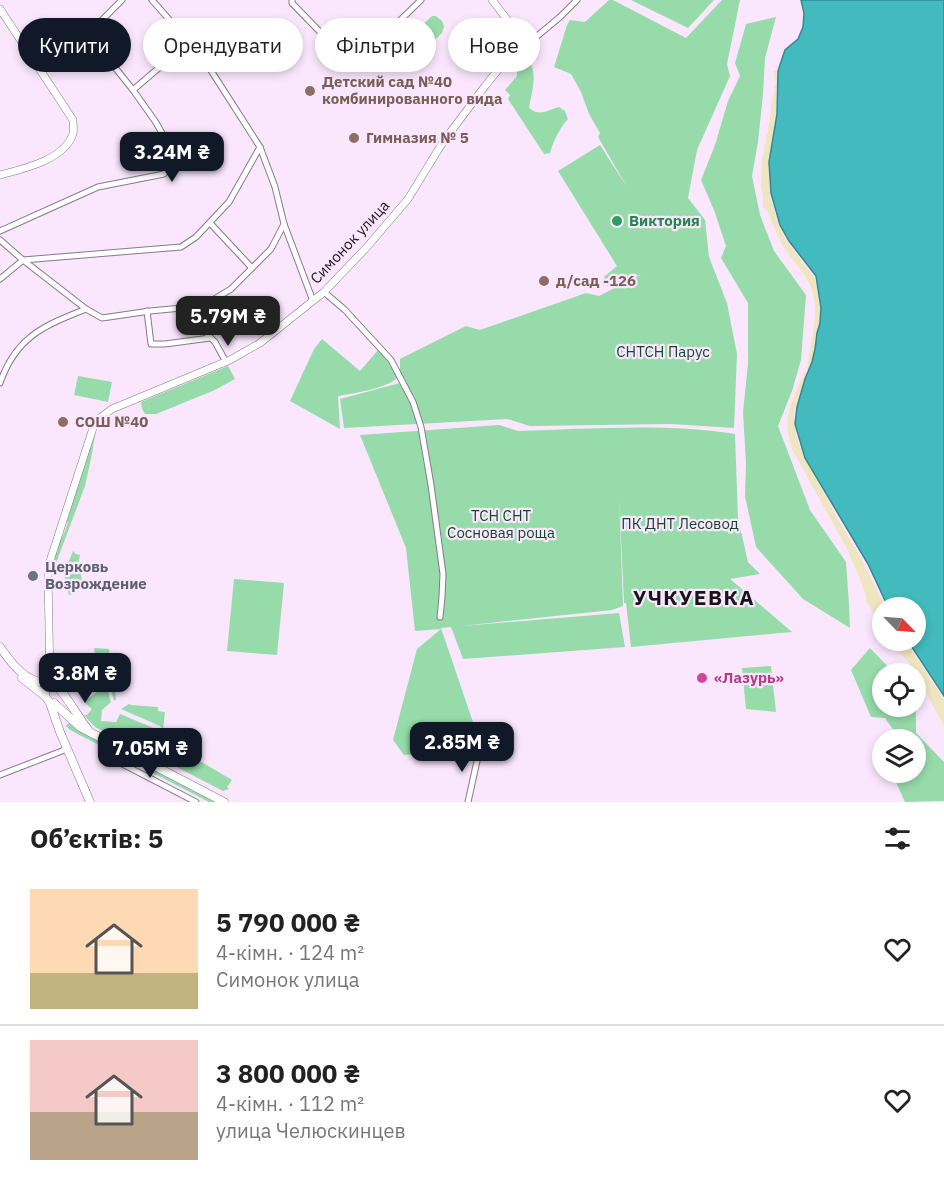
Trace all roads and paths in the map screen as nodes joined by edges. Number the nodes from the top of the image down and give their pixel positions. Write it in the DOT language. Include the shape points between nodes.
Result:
graph roads {
  1 [pos="122,0"];
  2 [pos="152,0"];
  3 [pos="291,0"];
  4 [pos="421,0"];
  5 [pos="492,0"];
  6 [pos="577,0"];
  7 [pos="0,9"];
  8 [pos="168,18"];
  9 [pos="506,18"];
  10 [pos="540,34"];
  11 [pos="18,36"];
  12 [pos="42,72"];
  13 [pos="154,72"];
  14 [pos="212,72"];
  15 [pos="496,72"];
  16 [pos="133,90"];
  17 [pos="260,147"];
  18 [pos="0,175"];
  19 [pos="210,223"];
  20 [pos="284,224"];
  21 [pos="0,231"];
  22 [pos="0,240"];
  23 [pos="22,260"];
  24 [pos="252,268"];
  25 [pos="0,279"];
  26 [pos="324,292"];
  27 [pos="313,301"];
  28 [pos="201,306"];
  29 [pos="86,309"];
  30 [pos="147,311"];
  31 [pos="210,338"];
  32 [pos="226,362"];
  33 [pos="0,383"];
  34 [pos="440,617"];
  35 [pos="1,652"];
  36 [pos="49,682"];
  37 [pos="61,691"];
  38 [pos="49,701"];
  39 [pos="90,732"];
  40 [pos="67,749"];
  41 [pos="479,752"];
  42 [pos="105,755"];
  43 [pos="168,773"];
  44 [pos="0,775"];
  45 [pos="162,785"];
  46 [pos="90,802"];
  47 [pos="196,802"];
  48 [pos="224,802"];
  49 [pos="468,802"];
  1 -- 16 [label="street" via="92,33 93,40"];
  2 -- 8 [label="street"];
  3 -- 4 [label="street" via="353,66"];
  5 -- 9 [label="street"];
  6 -- 10 [label="street, Симонок улица"];
  7 -- 11 [label="street"];
  12 -- 18 [label="street" via="73,120 73,133 57,153"];
  13 -- 16 [label="street"];
  14 -- 17 [label="street"];
  15 -- 26 [label="street, Симонок улица" via="443,142 408,200"];
  16 -- 21 [label="street" via="166,140 171,162 164,174 98,187"];
  17 -- 19 [label="street" via="229,202"];
  17 -- 20 [label="street"];
  19 -- 23 [label="street" via="181,247"];
  19 -- 24 [label="street"];
  20 -- 24 [label="street" via="271,249"];
  20 -- 27 [label="street"];
  22 -- 23 [label="street"];
  23 -- 25 [label="street"];
  23 -- 29 [label="street"];
  24 -- 28 [label="street" via="231,289"];
  26 -- 27 [label="street, Симонок улица"];
  26 -- 34 [label="street" via="391,360 413,402 421,427 443,574"];
  27 -- 32 [label="street, Симонок улица" via="260,343"];
  28 -- 30 [label="street"];
  28 -- 31 [label="street"];
  29 -- 30 [label="street" via="102,318"];
  29 -- 33 [label="street" via="31,337 13,355"];
  30 -- 31 [label="street" via="151,344"];
  31 -- 32 [label="street"];
  32 -- 36 [label="street, Симонок улица" via="97,420 50,561"];
  35 -- 36 [label="main road" via="28,678"];
  35 -- 38 [label="main road" via="24,680"];
  36 -- 37 [label="main road"];
  36 -- 38 [label="main road" via="45,690"];
  37 -- 38 [label="main road" via="59,698"];
  37 -- 39 [label="main road"];
  38 -- 39 [label="main road"];
  38 -- 40 [label="main road"];
  39 -- 43 [label="main road"];
  40 -- 44 [label="street"];
  40 -- 46 [label="main road"];
  41 -- 49 [label="street"];
  42 -- 45 [label="street"];
  43 -- 45 [label="street"];
  43 -- 48 [label="main road"];
  45 -- 47 [label="street"];
}
